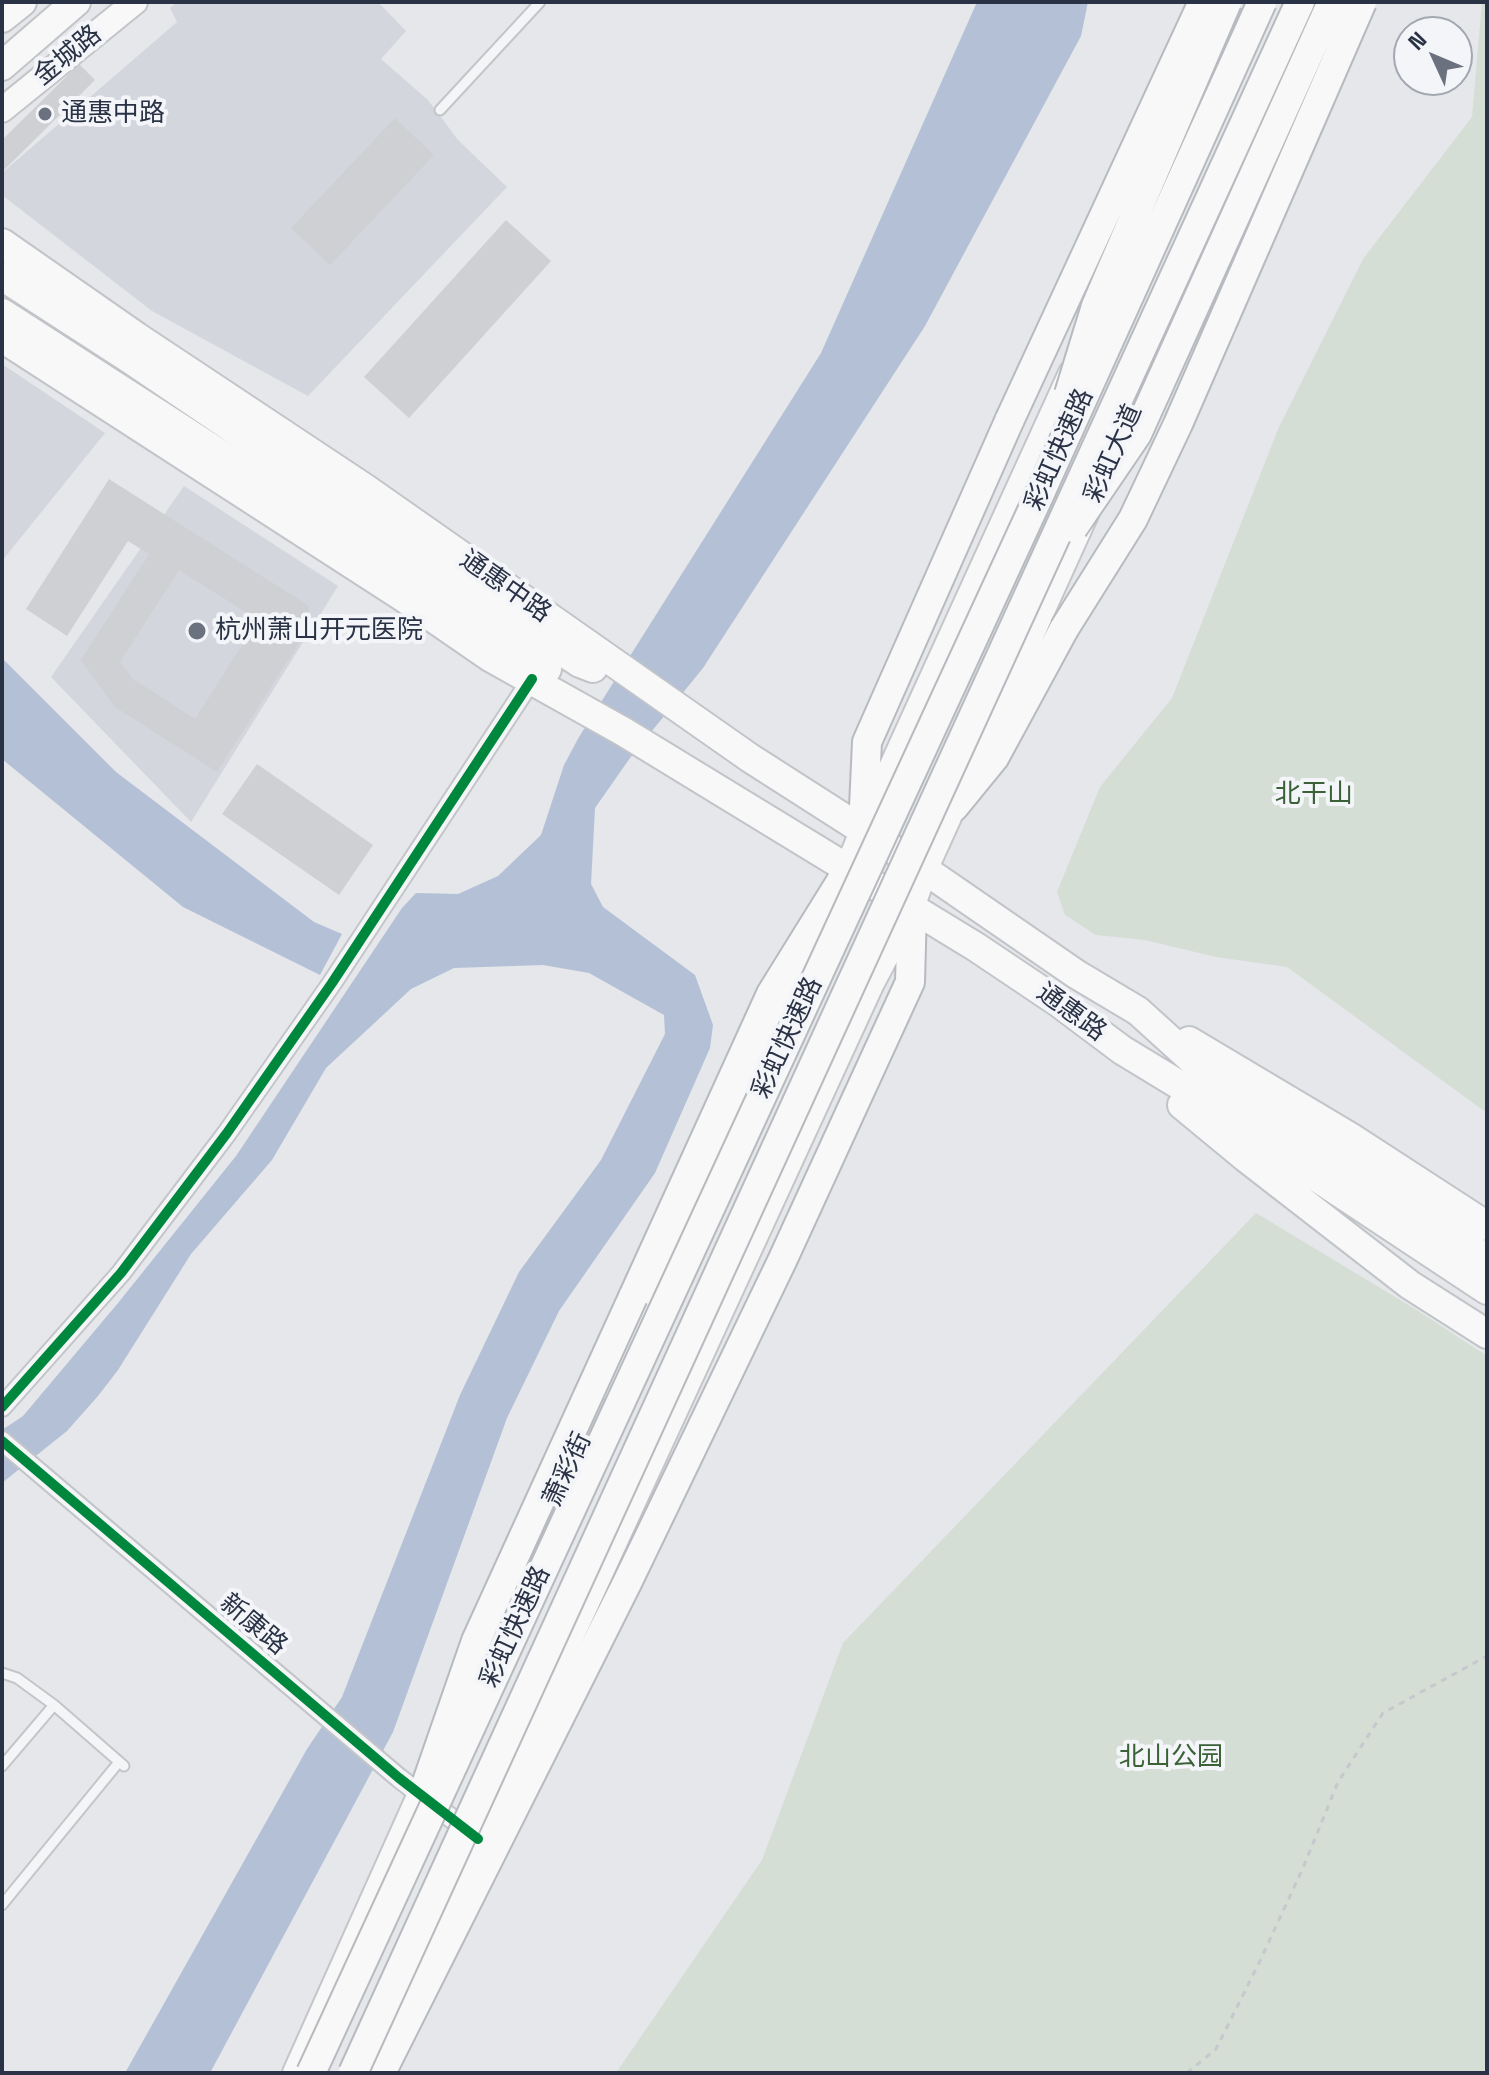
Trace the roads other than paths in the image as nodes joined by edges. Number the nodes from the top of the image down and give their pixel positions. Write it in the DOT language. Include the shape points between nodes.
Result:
graph roads {
  1 [pos="22,2"];
  2 [pos="76,2"];
  3 [pos="135,2"];
  4 [pos="540,2"];
  5 [pos="1203,2"];
  6 [pos="1227,2"];
  7 [pos="1241,2"];
  8 [pos="1262,2"];
  9 [pos="1300,2"];
  10 [pos="1320,2"];
  11 [pos="1332,2"];
  12 [pos="1362,2"];
  13 [pos="2,18"];
  14 [pos="2,66"];
  15 [pos="2,110"];
  16 [pos="440,110"];
  17 [pos="2,243"];
  18 [pos="2,276"];
  19 [pos="2,313"];
  20 [pos="2,338"];
  21 [pos="1037,500"];
  22 [pos="1028,594"];
  23 [pos="532,679"];
  24 [pos="650,690"];
  25 [pos="679,710"];
  26 [pos="636,739"];
  27 [pos="954,807"];
  28 [pos="863,829"];
  29 [pos="848,870"];
  30 [pos="925,870"];
  31 [pos="912,908"];
  32 [pos="1138,1011"];
  33 [pos="1122,1050"];
  34 [pos="1487,1226"];
  35 [pos="1487,1259"];
  36 [pos="1487,1290"];
  37 [pos="1487,1334"];
  38 [pos="2,1407"];
  39 [pos="2,1441"];
  40 [pos="2,1673"];
  41 [pos="54,1705"];
  42 [pos="2,1766"];
  43 [pos="420,1795"];
  44 [pos="478,1839"];
  45 [pos="2,1905"];
  46 [pos="373,1938"];
  47 [pos="295,2073"];
  48 [pos="311,2073"];
  49 [pos="354,2073"];
  50 [pos="381,2073"];
  1 -- 13 [label="main road"];
  2 -- 14 [label="main road, 金城路"];
  3 -- 15 [label="main road, 金城路"];
  4 -- 16 [label="lane"];
  5 -- 28 [label="main road, bridge" via="867,742"];
  6 -- 21 [label="main road, bridge" via="1096,306"];
  7 -- 28 [label="main road"];
  8 -- 21 [label="main road, 彩虹快速路, bridge"];
  9 -- 22 [label="main road, 彩虹快速路, bridge"];
  10 -- 27 [label="main road, 彩虹大道"];
  11 -- 22 [label="main road, bridge" via="1137,434"];
  12 -- 27 [label="main road, bridge" via="1133,519 1064,629 994,758"];
  17 -- 24 [label="main road, 通惠中路" via="366,489"];
  18 -- 24 [label="main road, 通惠中路" via="567,655"];
  19 -- 26 [label="main road, 通惠中路" via="574,687"];
  20 -- 23 [label="main road" via="490,657"];
  21 -- 46 [label="main road, 彩虹快速路, bridge"];
  22 -- 49 [label="main road, 彩虹快速路, bridge"];
  23 -- 26 [label="main road"];
  23 -- 38 [label="street" via="227,1133 121,1273"];
  24 -- 25 [label="main road, 通惠中路"];
  25 -- 28 [label="main road, 通惠路"];
  26 -- 29 [label="main road, 通惠路"];
  27 -- 30 [label="main road, 彩虹大道"];
  28 -- 29 [label="main road"];
  28 -- 30 [label="main road, 通惠路"];
  29 -- 31 [label="main road, 通惠路"];
  29 -- 43 [label="main road, 萧彩街"];
  29 -- 46 [label="main road, bridge" via="771,994 476,1641"];
  30 -- 31 [label="main road, 彩虹大道"];
  30 -- 32 [label="main road, 通惠路"];
  31 -- 33 [label="main road, 通惠路"];
  31 -- 44 [label="main road" via="872,983"];
  31 -- 50 [label="main road" via="910,982 627,1583"];
  32 -- 34 [label="main road"];
  32 -- 35 [label="main road, 通惠路" via="1213,1079"];
  33 -- 36 [label="main road, 通惠路"];
  33 -- 37 [label="main road" via="1257,1167 1410,1285"];
  39 -- 43 [label="street, 新康路"];
  40 -- 41 [label="lane"];
  41 -- 42 [label="lane"];
  41 -- 45 [label="lane" via="121,1764"];
  43 -- 44 [label="street, 新康路"];
  43 -- 47 [label="main road, 萧彩街"];
  44 -- 49 [label="main road" via="371,2051"];
  46 -- 48 [label="main road, 彩虹快速路, bridge"];
}
